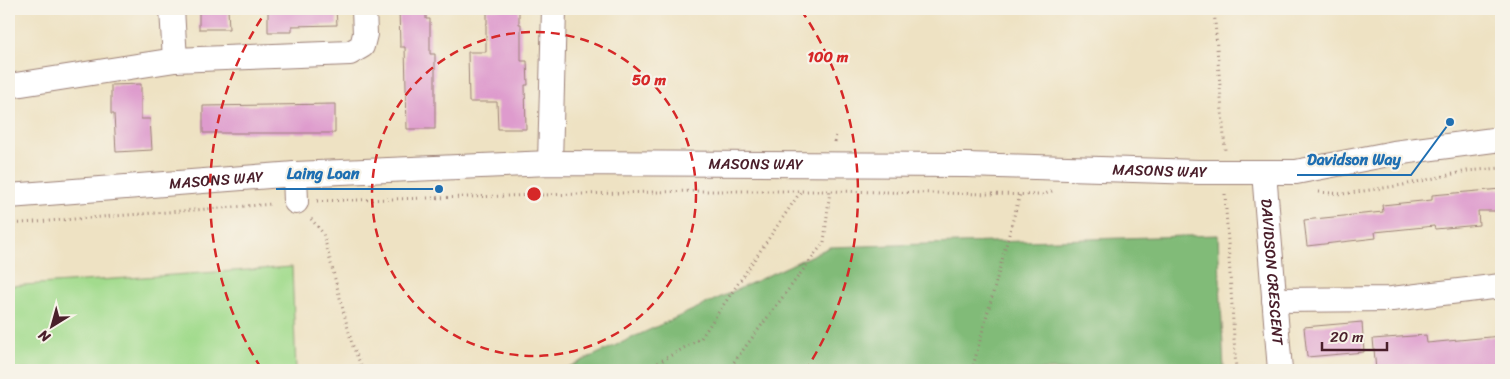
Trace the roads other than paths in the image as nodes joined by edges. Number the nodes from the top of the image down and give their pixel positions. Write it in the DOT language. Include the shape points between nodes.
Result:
graph roads {
  1 [pos="172,9"];
  2 [pos="364,9"];
  3 [pos="554,9"];
  4 [pos="175,60"];
  5 [pos="9,86"];
  6 [pos="1501,139"];
  7 [pos="550,163"];
  8 [pos="1264,172"];
  9 [pos="294,174"];
  10 [pos="9,196"];
  11 [pos="296,202"];
  12 [pos="1501,286"];
  13 [pos="1274,300"];
  14 [pos="1280,370"];
  1 -- 4 [label="street"];
  2 -- 4 [label="street" via="362,46 350,53"];
  3 -- 7 [label="street"];
  4 -- 5 [label="street"];
  6 -- 8 [label="street, MASONS WAY" via="1394,153 1296,172"];
  7 -- 8 [label="street, MASONS WAY" via="966,165"];
  7 -- 9 [label="street, MASONS WAY"];
  8 -- 13 [label="street, DAVIDSON CRESCENT"];
  9 -- 10 [label="street, MASONS WAY"];
  9 -- 11 [label="street"];
  12 -- 13 [label="street" via="1392,299"];
  13 -- 14 [label="street, DAVIDSON CRESCENT"];
}
